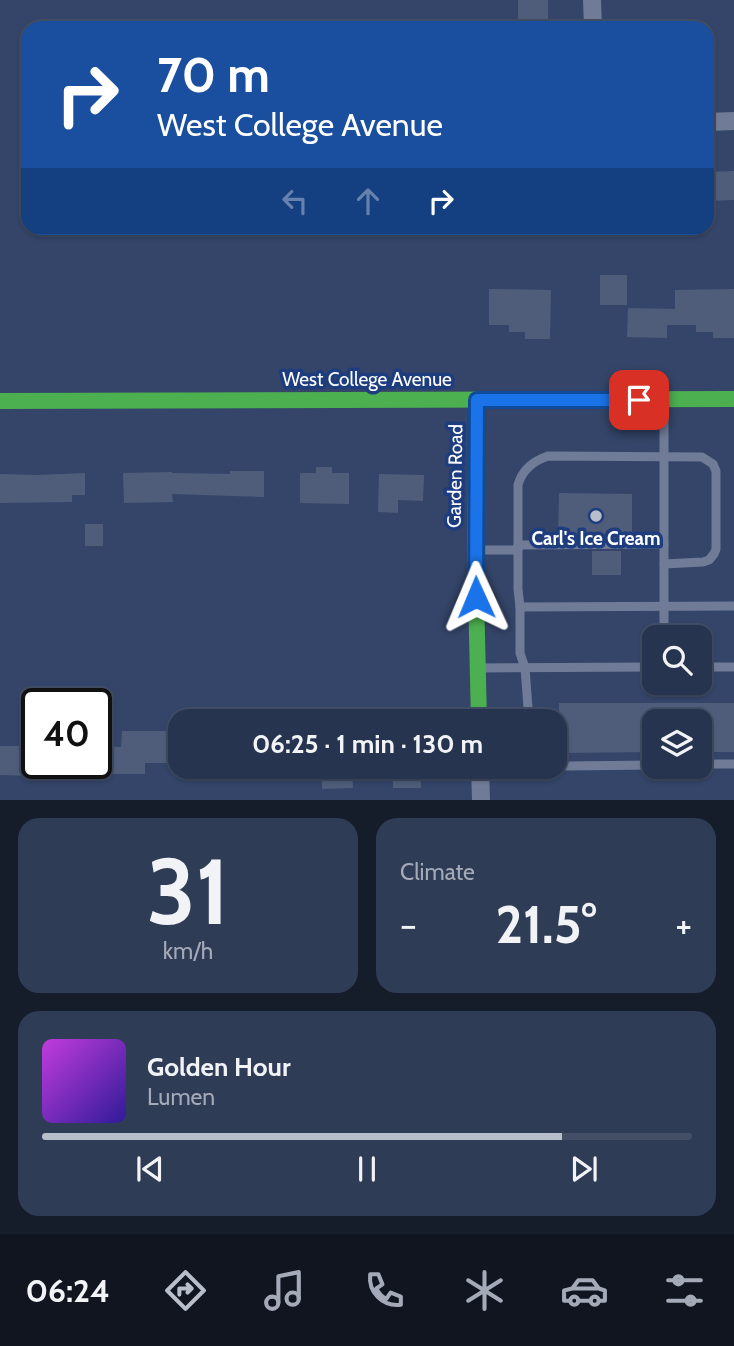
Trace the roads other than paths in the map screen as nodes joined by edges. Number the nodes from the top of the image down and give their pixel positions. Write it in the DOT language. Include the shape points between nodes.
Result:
graph roads {
  1 [pos="592,0"];
  2 [pos="593,21"];
  3 [pos="734,121"];
  4 [pos="714,122"];
  5 [pos="734,399"];
  6 [pos="477,400"];
  7 [pos="664,400"];
  8 [pos="0,401"];
  9 [pos="663,457"];
  10 [pos="664,544"];
  11 [pos="518,548"];
  12 [pos="475,550"];
  13 [pos="664,564"];
  14 [pos="664,606"];
  15 [pos="734,606"];
  16 [pos="520,607"];
  17 [pos="664,625"];
  18 [pos="642,667"];
  19 [pos="712,667"];
  20 [pos="734,667"];
  21 [pos="478,668"];
  22 [pos="525,668"];
  23 [pos="479,709"];
  24 [pos="528,709"];
  25 [pos="712,764"];
  26 [pos="734,764"];
  27 [pos="642,765"];
  28 [pos="567,766"];
  29 [pos="480,779"];
  30 [pos="481,800"];
  1 -- 2 [label="street"];
  3 -- 4 [label="street"];
  5 -- 7 [label="main road, West College Avenue"];
  6 -- 7 [label="main road, West College Avenue"];
  6 -- 8 [label="main road, West College Avenue"];
  6 -- 12 [label="main road, Garden Road"];
  7 -- 9 [label="lane"];
  9 -- 10 [label="lane"];
  9 -- 11 [label="lane" via="548,456 536,460 518,485"];
  9 -- 13 [label="lane" via="702,457 716,471 716,549 703,562"];
  10 -- 11 [label="lane"];
  10 -- 13 [label="lane"];
  11 -- 12 [label="lane"];
  11 -- 16 [label="lane"];
  12 -- 21 [label="main road, Garden Road"];
  13 -- 14 [label="lane"];
  14 -- 15 [label="lane"];
  14 -- 16 [label="lane"];
  14 -- 17 [label="lane"];
  16 -- 22 [label="lane" via="520,653"];
  18 -- 22 [label="lane"];
  19 -- 20 [label="lane"];
  21 -- 22 [label="lane"];
  21 -- 23 [label="main road, Garden Road"];
  22 -- 24 [label="lane"];
  25 -- 26 [label="lane"];
  27 -- 28 [label="lane"];
  29 -- 30 [label="street"];
}
